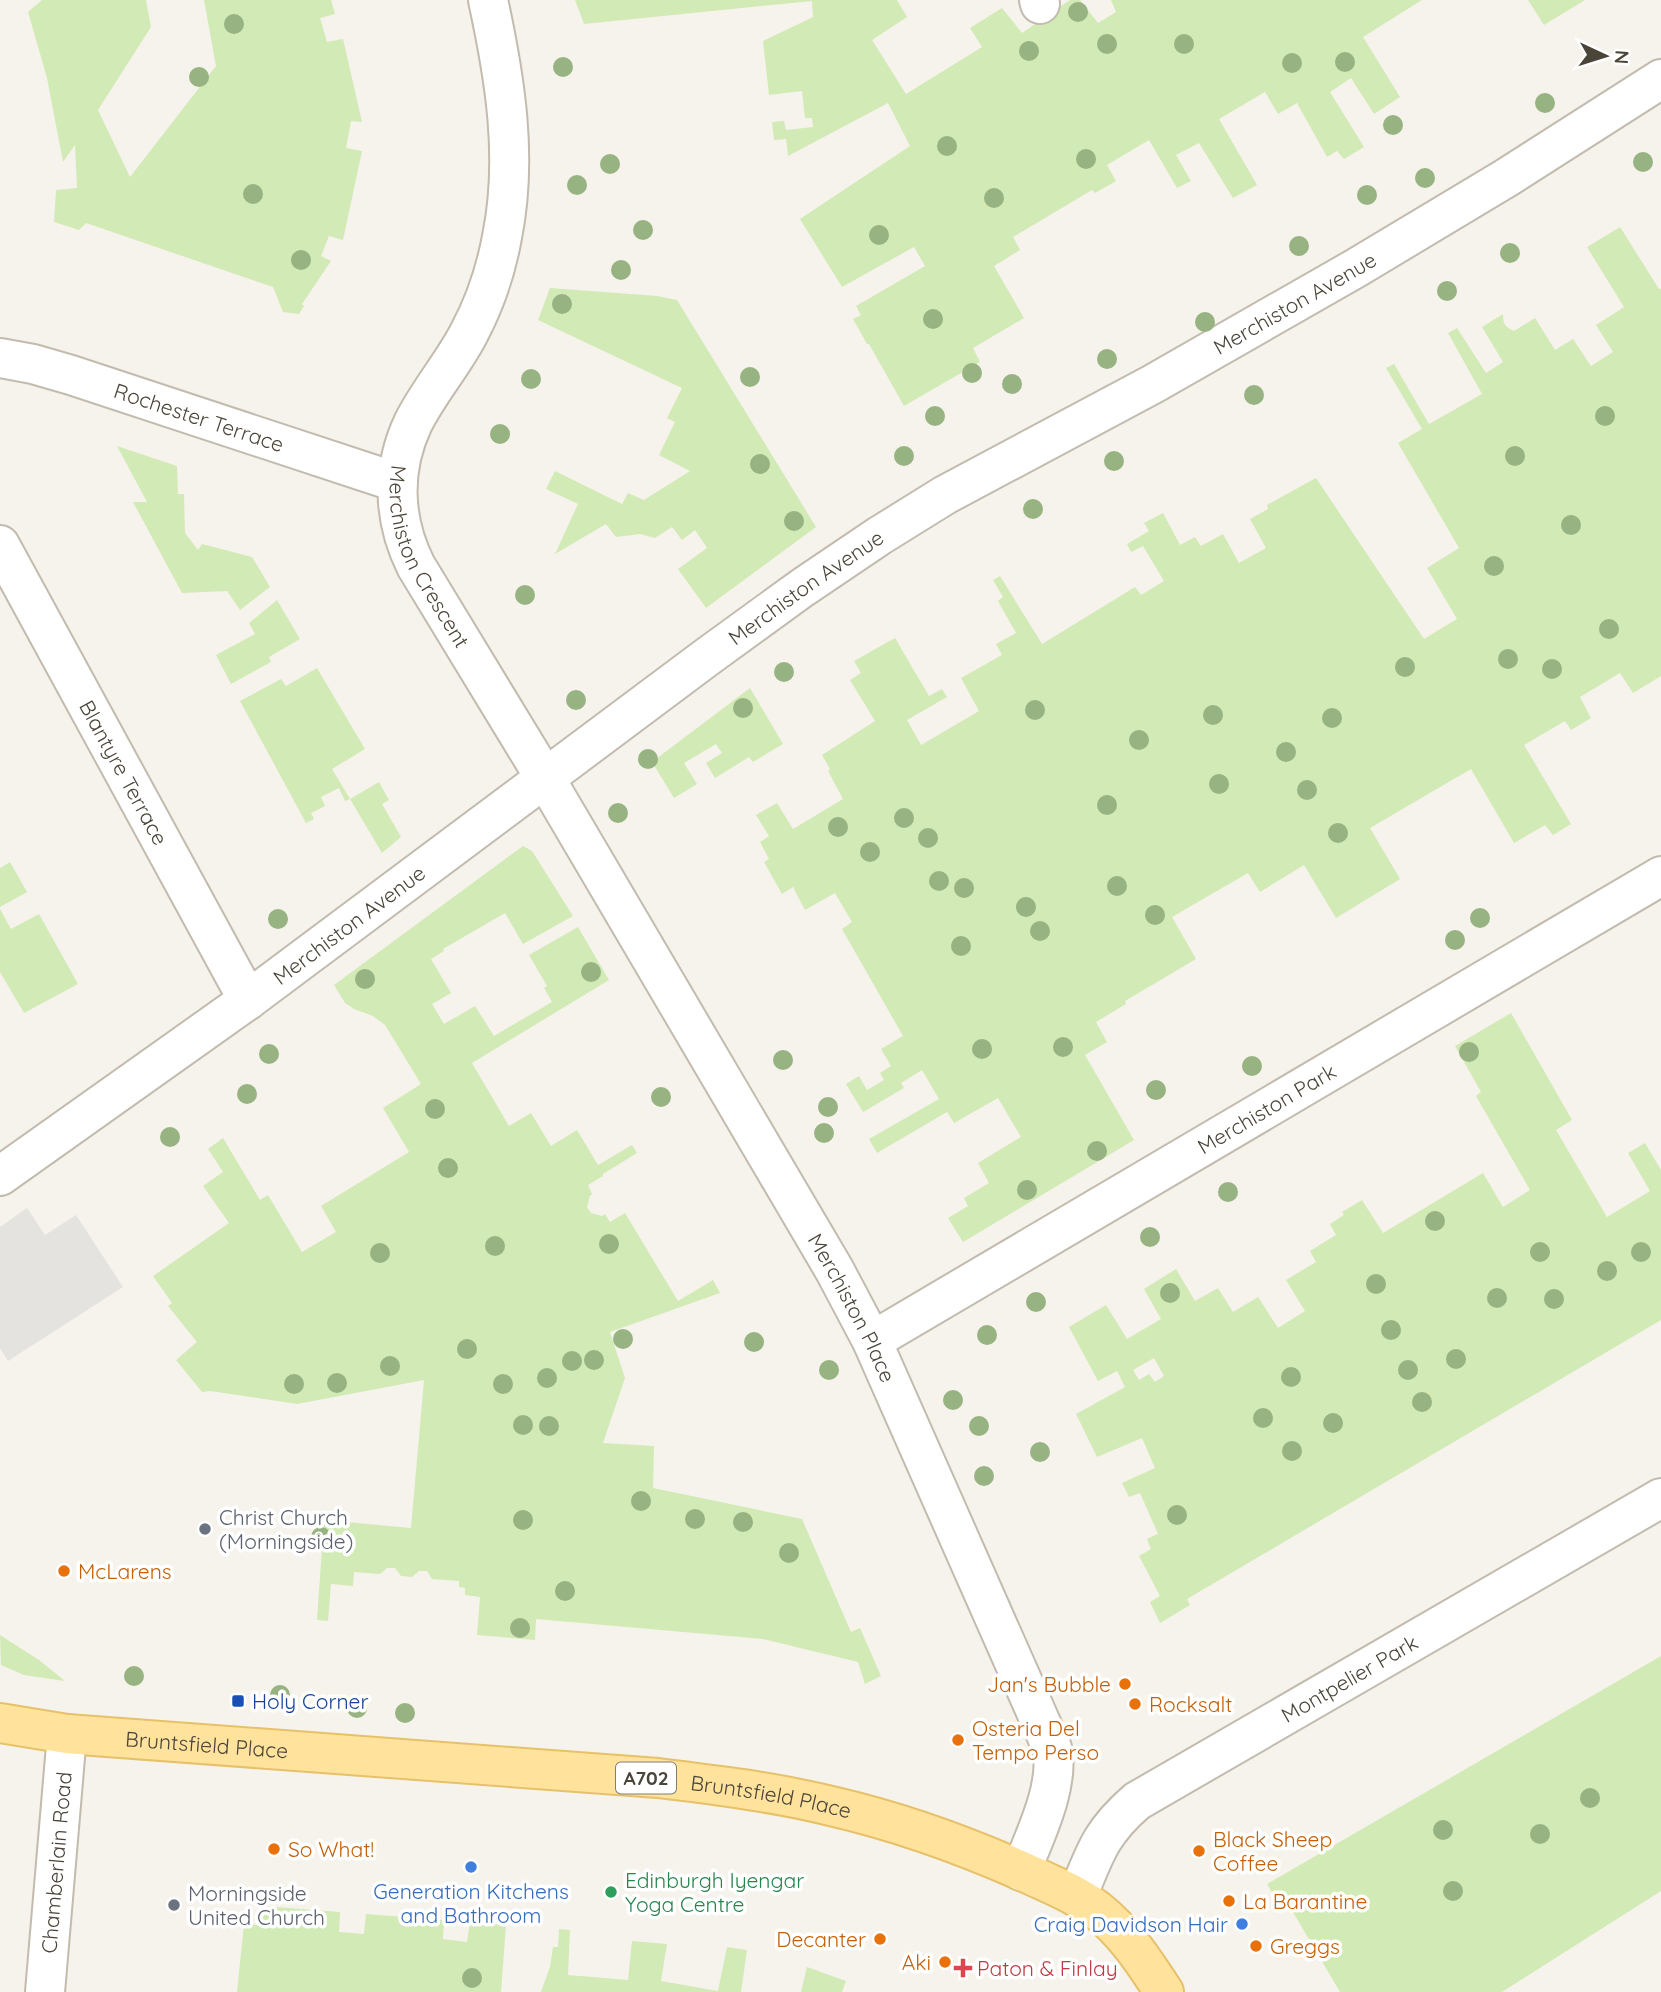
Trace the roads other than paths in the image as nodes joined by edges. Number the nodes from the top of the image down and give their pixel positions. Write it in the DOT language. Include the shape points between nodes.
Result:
graph roads {
  1 [pos="488,0"];
  2 [pos="1661,79"];
  3 [pos="0,358"];
  4 [pos="396,482"];
  5 [pos="0,545"];
  6 [pos="545,778"];
  7 [pos="1661,876"];
  8 [pos="248,1000"];
  9 [pos="0,1176"];
  10 [pos="872,1341"];
  11 [pos="1661,1498"];
  12 [pos="0,1723"];
  13 [pos="67,1734"];
  14 [pos="1021,1871"];
  15 [pos="1077,1897"];
  16 [pos="45,1992"];
  17 [pos="1164,1992"];
  1 -- 4 [label="street, Merchiston Crescent" via="510,141 502,238 488,290 469,334 414,421"];
  2 -- 6 [label="street, Merchiston Avenue" via="1367,261 879,536"];
  3 -- 4 [label="street, Rochester Terrace" via="71,375"];
  4 -- 6 [label="street, Merchiston Crescent" via="401,527 416,566"];
  5 -- 8 [label="street, Blantyre Terrace"];
  6 -- 8 [label="street, Merchiston Avenue"];
  6 -- 10 [label="street, Merchiston Place"];
  7 -- 10 [label="street, Merchiston Park"];
  8 -- 9 [label="street, Merchiston Avenue"];
  10 -- 14 [label="street, Merchiston Place" via="1052,1748 1053,1779"];
  11 -- 15 [label="street, Montpelier Park" via="1137,1801 1107,1830"];
  12 -- 13 [label="main road, A702"];
  13 -- 14 [label="main road, Bruntsfield Place / A702" via="721,1785 860,1813"];
  13 -- 16 [label="street, Chamberlain Road"];
  14 -- 15 [label="main road, Bruntsfield Place / A702"];
  15 -- 17 [label="main road, Bruntsfield Place / A702" via="1113,1924"];
}
